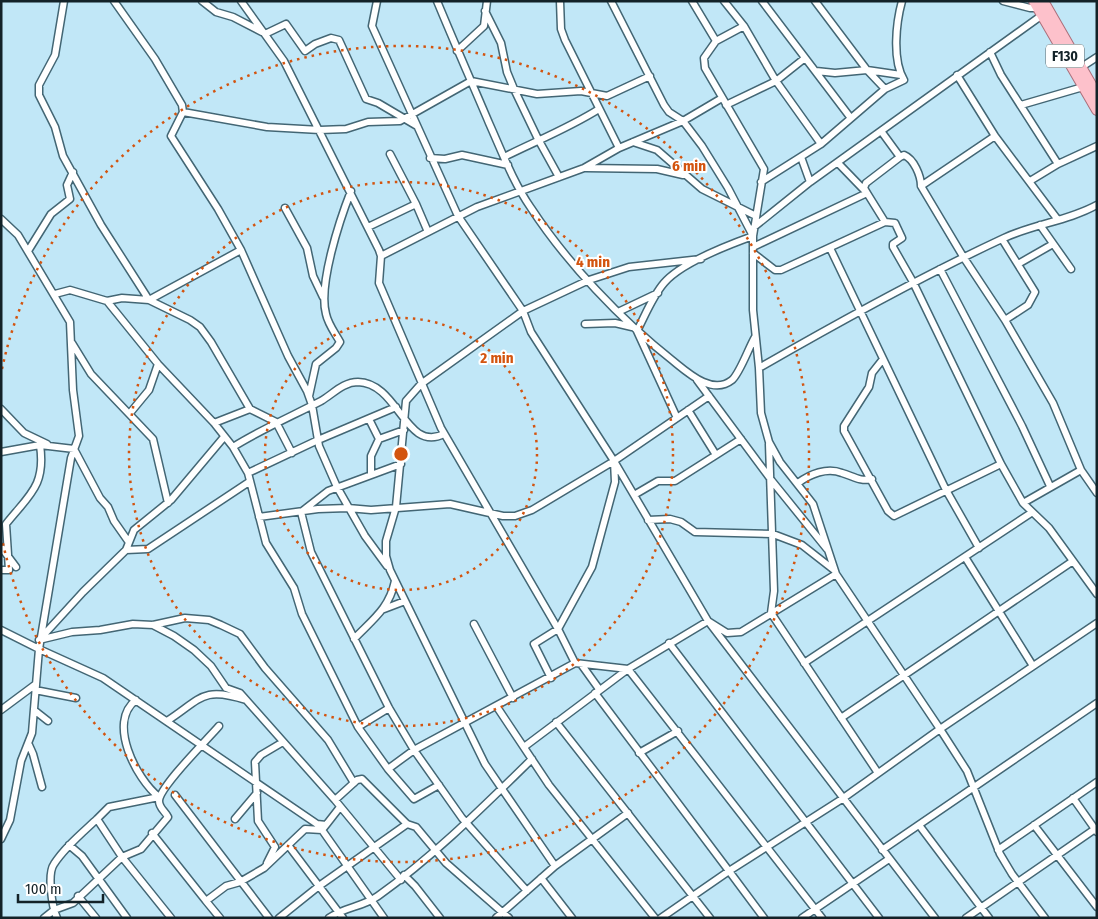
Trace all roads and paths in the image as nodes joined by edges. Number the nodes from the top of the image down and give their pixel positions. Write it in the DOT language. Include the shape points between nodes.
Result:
graph roads {
  1 [pos="64,1"];
  2 [pos="114,1"];
  3 [pos="202,1"];
  4 [pos="241,1"];
  5 [pos="377,1"];
  6 [pos="437,1"];
  7 [pos="486,1"];
  8 [pos="560,1"];
  9 [pos="611,1"];
  10 [pos="692,1"];
  11 [pos="724,1"];
  12 [pos="762,1"];
  13 [pos="815,1"];
  14 [pos="902,1"];
  15 [pos="1003,1"];
  16 [pos="1041,7"];
  17 [pos="486,11"];
  18 [pos="744,26"];
  19 [pos="265,34"];
  20 [pos="716,41"];
  21 [pos="457,51"];
  22 [pos="990,52"];
  23 [pos="1097,57"];
  24 [pos="806,58"];
  25 [pos="1080,68"];
  26 [pos="867,70"];
  27 [pos="816,71"];
  28 [pos="901,75"];
  29 [pos="957,75"];
  30 [pos="650,76"];
  31 [pos="471,81"];
  32 [pos="776,81"];
  33 [pos="1083,87"];
  34 [pos="514,89"];
  35 [pos="885,89"];
  36 [pos="591,92"];
  37 [pos="1097,95"];
  38 [pos="722,98"];
  39 [pos="726,105"];
  40 [pos="1021,105"];
  41 [pos="599,109"];
  42 [pos="1097,110"];
  43 [pos="183,112"];
  44 [pos="412,115"];
  45 [pos="850,117"];
  46 [pos="404,119"];
  47 [pos="683,121"];
  48 [pos="417,126"];
  49 [pos="320,130"];
  50 [pos="881,131"];
  51 [pos="995,136"];
  52 [pos="538,139"];
  53 [pos="632,142"];
  54 [pos="821,144"];
  55 [pos="1097,146"];
  56 [pos="619,148"];
  57 [pos="390,154"];
  58 [pos="504,157"];
  59 [pos="801,157"];
  60 [pos="900,157"];
  61 [pos="430,158"];
  62 [pos="838,163"];
  63 [pos="1058,164"];
  64 [pos="508,165"];
  65 [pos="584,168"];
  66 [pos="73,172"];
  67 [pos="684,175"];
  68 [pos="559,177"];
  69 [pos="1030,181"];
  70 [pos="761,182"];
  71 [pos="810,182"];
  72 [pos="921,186"];
  73 [pos="351,191"];
  74 [pos="521,192"];
  75 [pos="867,193"];
  76 [pos="416,204"];
  77 [pos="735,205"];
  78 [pos="1097,205"];
  79 [pos="285,208"];
  80 [pos="458,216"];
  81 [pos="756,216"];
  82 [pos="1,219"];
  83 [pos="1058,220"];
  84 [pos="885,222"];
  85 [pos="1040,225"];
  86 [pos="368,227"];
  87 [pos="754,227"];
  88 [pos="428,232"];
  89 [pos="753,236"];
  90 [pos="1002,239"];
  91 [pos="1053,244"];
  92 [pos="830,248"];
  93 [pos="241,250"];
  94 [pos="753,250"];
  95 [pos="28,251"];
  96 [pos="381,256"];
  97 [pos="964,258"];
  98 [pos="700,259"];
  99 [pos="1018,264"];
  100 [pos="940,269"];
  101 [pos="1070,269"];
  102 [pos="589,280"];
  103 [pos="913,282"];
  104 [pos="658,293"];
  105 [pos="55,294"];
  106 [pos="324,298"];
  107 [pos="149,300"];
  108 [pos="107,301"];
  109 [pos="523,311"];
  110 [pos="860,311"];
  111 [pos="618,312"];
  112 [pos="1005,320"];
  113 [pos="585,324"];
  114 [pos="636,330"];
  115 [pos="755,337"];
  116 [pos="72,342"];
  117 [pos="883,359"];
  118 [pos="158,364"];
  119 [pos="759,368"];
  120 [pos="697,380"];
  121 [pos="421,384"];
  122 [pos="709,396"];
  123 [pos="309,397"];
  124 [pos="312,405"];
  125 [pos="396,407"];
  126 [pos="1,409"];
  127 [pos="250,409"];
  128 [pos="688,410"];
  129 [pos="130,413"];
  130 [pos="403,417"];
  131 [pos="678,418"];
  132 [pos="369,419"];
  133 [pos="276,422"];
  134 [pos="214,423"];
  135 [pos="404,430"];
  136 [pos="444,434"];
  137 [pos="224,437"];
  138 [pos="378,439"];
  139 [pos="318,440"];
  140 [pos="741,440"];
  141 [pos="769,442"];
  142 [pos="40,445"];
  143 [pos="49,445"];
  144 [pos="61,447"];
  145 [pos="233,447"];
  146 [pos="74,449"];
  147 [pos="1,452"];
  148 [pos="292,453"];
  149 [pos="716,455"];
  150 [pos="71,458"];
  151 [pos="614,461"];
  152 [pos="401,464"];
  153 [pos="1001,464"];
  154 [pos="1081,470"];
  155 [pos="248,473"];
  156 [pos="371,474"];
  157 [pos="872,479"];
  158 [pos="772,481"];
  159 [pos="249,482"];
  160 [pos="798,483"];
  161 [pos="1050,486"];
  162 [pos="337,487"];
  163 [pos="946,490"];
  164 [pos="1097,492"];
  165 [pos="634,495"];
  166 [pos="168,503"];
  167 [pos="1023,503"];
  168 [pos="396,507"];
  169 [pos="348,508"];
  170 [pos="301,512"];
  171 [pos="490,513"];
  172 [pos="1031,513"];
  173 [pos="259,517"];
  174 [pos="648,520"];
  175 [pos="773,534"];
  176 [pos="128,541"];
  177 [pos="1,547"];
  178 [pos="979,548"];
  179 [pos="126,550"];
  180 [pos="829,553"];
  181 [pos="9,556"];
  182 [pos="965,557"];
  183 [pos="1073,561"];
  184 [pos="16,567"];
  185 [pos="1,570"];
  186 [pos="390,570"];
  187 [pos="835,572"];
  188 [pos="396,581"];
  189 [pos="1097,594"];
  190 [pos="405,602"];
  191 [pos="384,609"];
  192 [pos="999,611"];
  193 [pos="771,613"];
  194 [pos="708,621"];
  195 [pos="868,622"];
  196 [pos="1097,623"];
  197 [pos="474,624"];
  198 [pos="154,625"];
  199 [pos="558,629"];
  200 [pos="2,630"];
  201 [pos="354,639"];
  202 [pos="39,640"];
  203 [pos="669,643"];
  204 [pos="39,648"];
  205 [pos="804,663"];
  206 [pos="578,664"];
  207 [pos="1033,666"];
  208 [pos="628,669"];
  209 [pos="904,676"];
  210 [pos="551,678"];
  211 [pos="36,687"];
  212 [pos="597,691"];
  213 [pos="76,698"];
  214 [pos="513,698"];
  215 [pos="136,700"];
  216 [pos="246,700"];
  217 [pos="1097,703"];
  218 [pos="497,706"];
  219 [pos="389,708"];
  220 [pos="1,710"];
  221 [pos="34,710"];
  222 [pos="841,718"];
  223 [pos="48,721"];
  224 [pos="167,721"];
  225 [pos="556,722"];
  226 [pos="464,723"];
  227 [pos="219,726"];
  228 [pos="358,727"];
  229 [pos="940,729"];
  230 [pos="678,731"];
  231 [pos="283,742"];
  232 [pos="28,745"];
  233 [pos="203,745"];
  234 [pos="524,747"];
  235 [pos="414,750"];
  236 [pos="639,753"];
  237 [pos="532,759"];
  238 [pos="388,769"];
  239 [pos="878,773"];
  240 [pos="254,779"];
  241 [pos="1097,782"];
  242 [pos="354,783"];
  243 [pos="263,785"];
  244 [pos="439,785"];
  245 [pos="42,787"];
  246 [pos="974,787"];
  247 [pos="501,789"];
  248 [pos="256,794"];
  249 [pos="174,795"];
  250 [pos="159,797"];
  251 [pos="1073,798"];
  252 [pos="842,799"];
  253 [pos="335,800"];
  254 [pos="340,807"];
  255 [pos="628,813"];
  256 [pos="97,819"];
  257 [pos="235,819"];
  258 [pos="466,822"];
  259 [pos="806,822"];
  260 [pos="407,824"];
  261 [pos="919,825"];
  262 [pos="1034,825"];
  263 [pos="324,828"];
  264 [pos="1096,831"];
  265 [pos="152,833"];
  266 [pos="1,839"];
  267 [pos="592,839"];
  268 [pos="69,845"];
  269 [pos="288,845"];
  270 [pos="767,847"];
  271 [pos="374,849"];
  272 [pos="436,850"];
  273 [pos="882,850"];
  274 [pos="998,850"];
  275 [pos="1057,856"];
  276 [pos="122,857"];
  277 [pos="889,859"];
  278 [pos="555,866"];
  279 [pos="346,867"];
  280 [pos="264,868"];
  281 [pos="729,871"];
  282 [pos="98,877"];
  283 [pos="402,878"];
  284 [pos="541,878"];
  285 [pos="240,882"];
  286 [pos="1018,883"];
  287 [pos="853,884"];
  288 [pos="319,886"];
  289 [pos="527,891"];
  290 [pos="78,896"];
  291 [pos="693,896"];
  292 [pos="371,901"];
  293 [pos="206,902"];
  294 [pos="1097,907"];
  295 [pos="981,908"];
  296 [pos="816,909"];
  297 [pos="54,910"];
  298 [pos="337,911"];
  299 [pos="503,912"];
  300 [pos="44,918"];
  301 [pos="57,918"];
  302 [pos="96,918"];
  303 [pos="127,918"];
  304 [pos="171,918"];
  305 [pos="220,918"];
  306 [pos="269,918"];
  307 [pos="279,918"];
  308 [pos="329,918"];
  309 [pos="342,918"];
  310 [pos="384,918"];
  311 [pos="440,918"];
  312 [pos="496,918"];
  313 [pos="509,918"];
  314 [pos="572,918"];
  315 [pos="655,918"];
  316 [pos="661,918"];
  317 [pos="710,918"];
  318 [pos="764,918"];
  319 [pos="802,918"];
  320 [pos="822,918"];
  321 [pos="879,918"];
  322 [pos="935,918"];
  323 [pos="966,918"];
  324 [pos="989,918"];
  325 [pos="1046,918"];
  1 -- 66 [label="street" via="55,56 39,85 39,95 55,127 63,156"];
  2 -- 43 [label="street" via="155,59"];
  3 -- 19 [label="street" via="216,12"];
  4 -- 19 [label="street"];
  5 -- 44 [label="street" via="372,26"];
  6 -- 21 [label="street"];
  7 -- 17 [label="street"];
  8 -- 36 [label="street" via="561,29"];
  9 -- 30 [label="street"];
  10 -- 20 [label="street"];
  11 -- 18 [label="street"];
  12 -- 24 [label="street"];
  13 -- 26 [label="street"];
  14 -- 28 [label="street" via="897,47"];
  15 -- 16 [label="street" via="1030,8"];
  16 -- 22 [label="street"];
  16 -- 25 [label="main road, F130"];
  16 -- 33 [label="main road, F130"];
  17 -- 21 [label="street" via="484,26"];
  17 -- 34 [label="street"];
  18 -- 20 [label="street"];
  18 -- 32 [label="street"];
  19 -- 46 [label="street" via="286,24 305,51 331,38 338,40 366,99"];
  19 -- 49 [label="street" via="284,61"];
  20 -- 38 [label="street" via="704,63"];
  21 -- 31 [label="street"];
  22 -- 29 [label="street"];
  22 -- 40 [label="street"];
  23 -- 25 [label="street"];
  24 -- 27 [label="street"];
  24 -- 32 [label="street"];
  25 -- 37 [label="main road, F130"];
  26 -- 27 [label="street" via="835,74"];
  26 -- 28 [label="street"];
  26 -- 35 [label="street"];
  27 -- 45 [label="street"];
  28 -- 35 [label="street" via="904,80"];
  29 -- 50 [label="street"];
  29 -- 51 [label="street"];
  30 -- 36 [label="street" via="607,96"];
  30 -- 47 [label="street" via="669,112"];
  31 -- 34 [label="street"];
  31 -- 44 [label="street"];
  31 -- 58 [label="street"];
  32 -- 39 [label="street"];
  32 -- 54 [label="street"];
  33 -- 40 [label="street"];
  33 -- 42 [label="main road, F130"];
  34 -- 36 [label="street" via="537,94"];
  34 -- 52 [label="street"];
  35 -- 45 [label="street"];
  36 -- 41 [label="street"];
  38 -- 39 [label="street"];
  38 -- 47 [label="street"];
  39 -- 70 [label="street" via="761,162 764,169"];
  40 -- 63 [label="street"];
  41 -- 52 [label="street" via="550,137"];
  41 -- 56 [label="street"];
  43 -- 49 [label="street" via="267,127"];
  43 -- 93 [label="street" via="171,136"];
  44 -- 46 [label="street"];
  44 -- 48 [label="street"];
  45 -- 54 [label="street"];
  46 -- 48 [label="street"];
  46 -- 49 [label="street"];
  47 -- 53 [label="street"];
  47 -- 77 [label="street" via="712,163"];
  48 -- 61 [label="street"];
  49 -- 73 [label="street"];
  50 -- 60 [label="street"];
  50 -- 62 [label="street"];
  51 -- 69 [label="street"];
  51 -- 72 [label="street"];
  52 -- 58 [label="street"];
  52 -- 68 [label="street"];
  53 -- 56 [label="street"];
  53 -- 67 [label="street" via="657,150"];
  54 -- 59 [label="street"];
  55 -- 63 [label="street"];
  56 -- 65 [label="street"];
  57 -- 76 [label="street"];
  58 -- 64 [label="street"];
  59 -- 70 [label="street"];
  59 -- 71 [label="street"];
  60 -- 72 [label="street" via="904,155 910,159 921,179"];
  60 -- 75 [label="street" via="866,183"];
  61 -- 64 [label="street" via="462,155"];
  61 -- 80 [label="street"];
  62 -- 71 [label="street"];
  62 -- 75 [label="street"];
  63 -- 69 [label="street"];
  64 -- 74 [label="street"];
  65 -- 67 [label="street" via="657,169"];
  65 -- 68 [label="street"];
  66 -- 95 [label="street" via="67,185 70,199 51,214"];
  66 -- 107 [label="street" via="101,225"];
  67 -- 77 [label="street" via="702,189"];
  68 -- 74 [label="street"];
  69 -- 83 [label="street"];
  70 -- 81 [label="street"];
  71 -- 87 [label="street"];
  72 -- 97 [label="street"];
  73 -- 86 [label="street"];
  73 -- 106 [label="street" via="329,265"];
  74 -- 80 [label="street"];
  74 -- 102 [label="street"];
  75 -- 84 [label="street"];
  75 -- 94 [label="street"];
  76 -- 86 [label="street"];
  76 -- 88 [label="street"];
  77 -- 81 [label="street"];
  77 -- 89 [label="street"];
  78 -- 83 [label="street" via="1074,217"];
  79 -- 106 [label="street" via="307,248 313,276"];
  80 -- 88 [label="street"];
  80 -- 109 [label="street"];
  81 -- 87 [label="street"];
  82 -- 95 [label="street" via="18,235"];
  83 -- 85 [label="street"];
  84 -- 92 [label="street"];
  84 -- 103 [label="street" via="895,223 902,234 893,247"];
  85 -- 90 [label="street"];
  85 -- 91 [label="street"];
  86 -- 96 [label="street"];
  87 -- 89 [label="street"];
  88 -- 96 [label="street"];
  89 -- 94 [label="street"];
  89 -- 98 [label="street"];
  90 -- 97 [label="street"];
  90 -- 99 [label="street"];
  91 -- 99 [label="street"];
  91 -- 101 [label="street"];
  92 -- 94 [label="street" via="781,270 775,270"];
  92 -- 110 [label="street"];
  93 -- 107 [label="street"];
  93 -- 123 [label="street"];
  94 -- 115 [label="street"];
  95 -- 105 [label="street"];
  96 -- 121 [label="street" via="379,283"];
  97 -- 100 [label="street"];
  97 -- 112 [label="street"];
  98 -- 102 [label="street" via="629,267"];
  98 -- 104 [label="street" via="664,283"];
  99 -- 112 [label="street" via="1035,292 1034,297 1019,313"];
  100 -- 103 [label="street"];
  100 -- 161 [label="street"];
  102 -- 109 [label="street"];
  102 -- 111 [label="street"];
  103 -- 110 [label="street"];
  103 -- 153 [label="street"];
  104 -- 111 [label="street"];
  104 -- 114 [label="street"];
  105 -- 108 [label="street" via="70,290"];
  105 -- 116 [label="street" via="68,317"];
  106 -- 123 [label="street" via="326,315 340,342 316,364"];
  107 -- 108 [label="street" via="122,298"];
  107 -- 127 [label="street" via="200,327"];
  108 -- 118 [label="street"];
  109 -- 121 [label="street"];
  109 -- 151 [label="street" via="537,341"];
  110 -- 117 [label="street"];
  110 -- 119 [label="street"];
  111 -- 114 [label="street"];
  112 -- 154 [label="street" via="1052,403"];
  113 -- 114 [label="street" via="614,323"];
  114 -- 120 [label="street"];
  114 -- 131 [label="street"];
  115 -- 119 [label="street"];
  115 -- 120 [label="street" via="733,379 721,385"];
  116 -- 129 [label="street" via="91,374"];
  116 -- 146 [label="street" via="73,390 79,436"];
  117 -- 157 [label="street" via="844,426"];
  117 -- 163 [label="street"];
  118 -- 129 [label="street" via="149,390"];
  118 -- 134 [label="street"];
  119 -- 141 [label="street" via="761,413"];
  120 -- 122 [label="street"];
  121 -- 130 [label="street" via="406,401"];
  121 -- 136 [label="street"];
  122 -- 128 [label="street"];
  122 -- 140 [label="street"];
  123 -- 124 [label="street"];
  124 -- 125 [label="street" via="339,388 357,382 380,389"];
  124 -- 133 [label="street"];
  124 -- 139 [label="street"];
  125 -- 130 [label="street"];
  125 -- 132 [label="street"];
  126 -- 143 [label="street" via="24,433"];
  127 -- 133 [label="street"];
  127 -- 134 [label="street"];
  128 -- 131 [label="street"];
  128 -- 149 [label="street"];
  129 -- 166 [label="street" via="156,445"];
  130 -- 135 [label="street"];
  130 -- 136 [label="street" via="416,433 427,439"];
  131 -- 151 [label="street"];
  132 -- 138 [label="street"];
  132 -- 139 [label="street"];
  133 -- 145 [label="street"];
  133 -- 148 [label="street"];
  134 -- 137 [label="street"];
  135 -- 138 [label="street"];
  135 -- 152 [label="street"];
  136 -- 171 [label="street"];
  137 -- 145 [label="street"];
  137 -- 166 [label="street"];
  138 -- 156 [label="street" via="371,456"];
  139 -- 148 [label="street"];
  139 -- 162 [label="street"];
  140 -- 149 [label="street"];
  140 -- 158 [label="street"];
  141 -- 158 [label="street"];
  141 -- 160 [label="street" via="780,462"];
  142 -- 143 [label="street"];
  142 -- 147 [label="street"];
  142 -- 181 [label="street" via="39,482 6,524"];
  143 -- 144 [label="street"];
  144 -- 146 [label="street"];
  144 -- 150 [label="street"];
  145 -- 155 [label="street"];
  146 -- 150 [label="street"];
  146 -- 176 [label="street"];
  148 -- 155 [label="street"];
  149 -- 165 [label="street" via="675,481 658,481"];
  150 -- 202 [label="street"];
  151 -- 165 [label="street"];
  151 -- 171 [label="street" via="532,510 515,516"];
  151 -- 199 [label="street" via="615,482 592,567"];
  152 -- 156 [label="street"];
  152 -- 168 [label="street"];
  153 -- 163 [label="street"];
  153 -- 167 [label="street"];
  154 -- 161 [label="street"];
  154 -- 164 [label="street"];
  155 -- 159 [label="street"];
  156 -- 162 [label="street"];
  157 -- 160 [label="street" via="858,480 836,471 826,471 807,476"];
  157 -- 163 [label="street" via="894,516"];
  158 -- 175 [label="street"];
  158 -- 180 [label="street"];
  159 -- 173 [label="street"];
  159 -- 179 [label="street" via="148,549"];
  160 -- 180 [label="street" via="813,504"];
  161 -- 167 [label="street"];
  162 -- 169 [label="street"];
  162 -- 170 [label="street"];
  163 -- 178 [label="street"];
  165 -- 174 [label="street"];
  166 -- 176 [label="street" via="134,530"];
  167 -- 172 [label="street"];
  168 -- 169 [label="street"];
  168 -- 171 [label="street" via="450,504"];
  168 -- 186 [label="street" via="386,540"];
  169 -- 170 [label="street"];
  169 -- 186 [label="street"];
  170 -- 173 [label="street"];
  170 -- 201 [label="street" via="311,552"];
  171 -- 199 [label="street"];
  172 -- 178 [label="street"];
  172 -- 183 [label="street" via="1049,528"];
  173 -- 228 [label="street" via="266,544 294,588 302,614"];
  174 -- 175 [label="street" via="682,522 694,532"];
  174 -- 194 [label="street"];
  175 -- 187 [label="street" via="802,545"];
  175 -- 193 [label="street"];
  176 -- 179 [label="street"];
  177 -- 181 [label="street"];
  178 -- 182 [label="street"];
  179 -- 202 [label="street"];
  180 -- 187 [label="street"];
  181 -- 184 [label="street"];
  181 -- 185 [label="street" via="9,570"];
  182 -- 192 [label="street"];
  182 -- 195 [label="street"];
  183 -- 189 [label="street"];
  183 -- 192 [label="street"];
  186 -- 188 [label="street"];
  187 -- 193 [label="street"];
  187 -- 195 [label="street"];
  188 -- 190 [label="street"];
  188 -- 191 [label="street"];
  190 -- 191 [label="street"];
  190 -- 226 [label="street"];
  191 -- 201 [label="street"];
  192 -- 207 [label="street"];
  192 -- 209 [label="street"];
  193 -- 194 [label="street" via="734,633 727,633"];
  193 -- 205 [label="street"];
  194 -- 203 [label="street"];
  194 -- 252 [label="street"];
  195 -- 205 [label="street"];
  195 -- 209 [label="street"];
  196 -- 207 [label="street"];
  197 -- 214 [label="street"];
  198 -- 202 [label="street" via="83,630"];
  198 -- 216 [label="street" via="194,650 211,666 226,688 240,693"];
  198 -- 242 [label="street" via="197,618 240,634 328,740"];
  199 -- 206 [label="street"];
  199 -- 210 [label="street" via="534,644"];
  200 -- 204 [label="street"];
  201 -- 219 [label="street"];
  202 -- 204 [label="street"];
  203 -- 208 [label="street"];
  203 -- 259 [label="street"];
  204 -- 211 [label="street"];
  204 -- 215 [label="street" via="98,675"];
  205 -- 222 [label="street"];
  206 -- 208 [label="street"];
  206 -- 210 [label="street"];
  206 -- 212 [label="street"];
  207 -- 229 [label="street"];
  208 -- 212 [label="street"];
  208 -- 230 [label="street"];
  209 -- 222 [label="street"];
  209 -- 229 [label="street"];
  210 -- 214 [label="street"];
  211 -- 213 [label="street"];
  211 -- 220 [label="street"];
  211 -- 221 [label="street"];
  212 -- 225 [label="street"];
  212 -- 236 [label="street"];
  214 -- 218 [label="street"];
  215 -- 224 [label="street"];
  215 -- 250 [label="street" via="124,714 126,747 148,787"];
  216 -- 224 [label="street" via="221,694 202,695"];
  216 -- 231 [label="street"];
  217 -- 246 [label="street"];
  218 -- 226 [label="street"];
  218 -- 234 [label="street"];
  219 -- 228 [label="street"];
  219 -- 235 [label="street"];
  221 -- 223 [label="street"];
  221 -- 232 [label="street"];
  222 -- 239 [label="street"];
  224 -- 233 [label="street"];
  225 -- 234 [label="street"];
  225 -- 255 [label="street"];
  226 -- 235 [label="street"];
  226 -- 247 [label="street"];
  227 -- 233 [label="street"];
  228 -- 238 [label="street"];
  229 -- 239 [label="street"];
  229 -- 246 [label="street"];
  230 -- 236 [label="street"];
  230 -- 270 [label="street"];
  231 -- 240 [label="street" via="255,762"];
  231 -- 253 [label="street"];
  232 -- 245 [label="street" via="34,754"];
  232 -- 266 [label="street" via="21,761 10,820"];
  233 -- 240 [label="street"];
  233 -- 250 [label="street" via="171,778"];
  234 -- 237 [label="street"];
  235 -- 238 [label="street"];
  235 -- 244 [label="street"];
  236 -- 281 [label="street"];
  237 -- 247 [label="street"];
  237 -- 267 [label="street"];
  238 -- 244 [label="street" via="414,799"];
  239 -- 252 [label="street"];
  240 -- 243 [label="street"];
  240 -- 248 [label="street"];
  241 -- 251 [label="street"];
  242 -- 253 [label="street"];
  242 -- 260 [label="street" via="362,779"];
  243 -- 248 [label="street"];
  243 -- 263 [label="street"];
  244 -- 258 [label="street"];
  246 -- 261 [label="street"];
  246 -- 274 [label="street"];
  247 -- 258 [label="street"];
  247 -- 278 [label="street"];
  248 -- 257 [label="street"];
  248 -- 280 [label="street" via="258,820 275,847"];
  249 -- 285 [label="street"];
  250 -- 256 [label="street" via="109,807"];
  250 -- 265 [label="street" via="160,806 168,817"];
  251 -- 262 [label="street"];
  251 -- 264 [label="street"];
  252 -- 259 [label="street"];
  252 -- 273 [label="street"];
  253 -- 254 [label="street"];
  254 -- 263 [label="street"];
  254 -- 271 [label="street"];
  255 -- 267 [label="street"];
  255 -- 291 [label="street"];
  256 -- 268 [label="street"];
  256 -- 276 [label="street"];
  258 -- 272 [label="street"];
  258 -- 289 [label="street"];
  259 -- 270 [label="street"];
  259 -- 287 [label="street"];
  260 -- 271 [label="street"];
  260 -- 272 [label="street" via="416,827"];
  261 -- 273 [label="street"];
  261 -- 295 [label="street"];
  262 -- 274 [label="street"];
  262 -- 275 [label="street"];
  263 -- 269 [label="street" via="305,829"];
  263 -- 279 [label="street"];
  264 -- 275 [label="street"];
  265 -- 276 [label="street" via="141,849"];
  265 -- 293 [label="street"];
  267 -- 278 [label="street"];
  267 -- 315 [label="street"];
  268 -- 282 [label="street"];
  268 -- 297 [label="street" via="53,865"];
  269 -- 280 [label="street"];
  269 -- 288 [label="street"];
  270 -- 281 [label="street"];
  270 -- 296 [label="street"];
  271 -- 279 [label="street"];
  271 -- 283 [label="street"];
  272 -- 283 [label="street"];
  272 -- 299 [label="street" via="446,863"];
  273 -- 277 [label="street"];
  274 -- 286 [label="street"];
  275 -- 286 [label="street"];
  275 -- 294 [label="street"];
  276 -- 282 [label="street"];
  276 -- 304 [label="street"];
  277 -- 287 [label="street"];
  277 -- 322 [label="street"];
  278 -- 284 [label="street"];
  279 -- 288 [label="street"];
  279 -- 292 [label="street"];
  280 -- 285 [label="street"];
  281 -- 291 [label="street"];
  281 -- 318 [label="street"];
  282 -- 290 [label="street"];
  282 -- 303 [label="street"];
  283 -- 292 [label="street"];
  283 -- 311 [label="street" via="415,886"];
  284 -- 289 [label="street"];
  284 -- 314 [label="street"];
  285 -- 293 [label="street" via="226,886"];
  285 -- 306 [label="street"];
  286 -- 295 [label="street"];
  286 -- 325 [label="street"];
  287 -- 296 [label="street"];
  287 -- 321 [label="street"];
  288 -- 298 [label="street"];
  288 -- 307 [label="street"];
  289 -- 299 [label="street"];
  290 -- 297 [label="street" via="72,903"];
  290 -- 302 [label="street"];
  291 -- 316 [label="street"];
  291 -- 317 [label="street"];
  292 -- 298 [label="street"];
  292 -- 310 [label="street"];
  293 -- 305 [label="street"];
  295 -- 323 [label="street"];
  295 -- 324 [label="street"];
  296 -- 319 [label="street"];
  296 -- 320 [label="street"];
  297 -- 300 [label="street"];
  297 -- 301 [label="street"];
  298 -- 308 [label="street"];
  298 -- 309 [label="street"];
  299 -- 312 [label="street"];
  299 -- 313 [label="street"];
}
